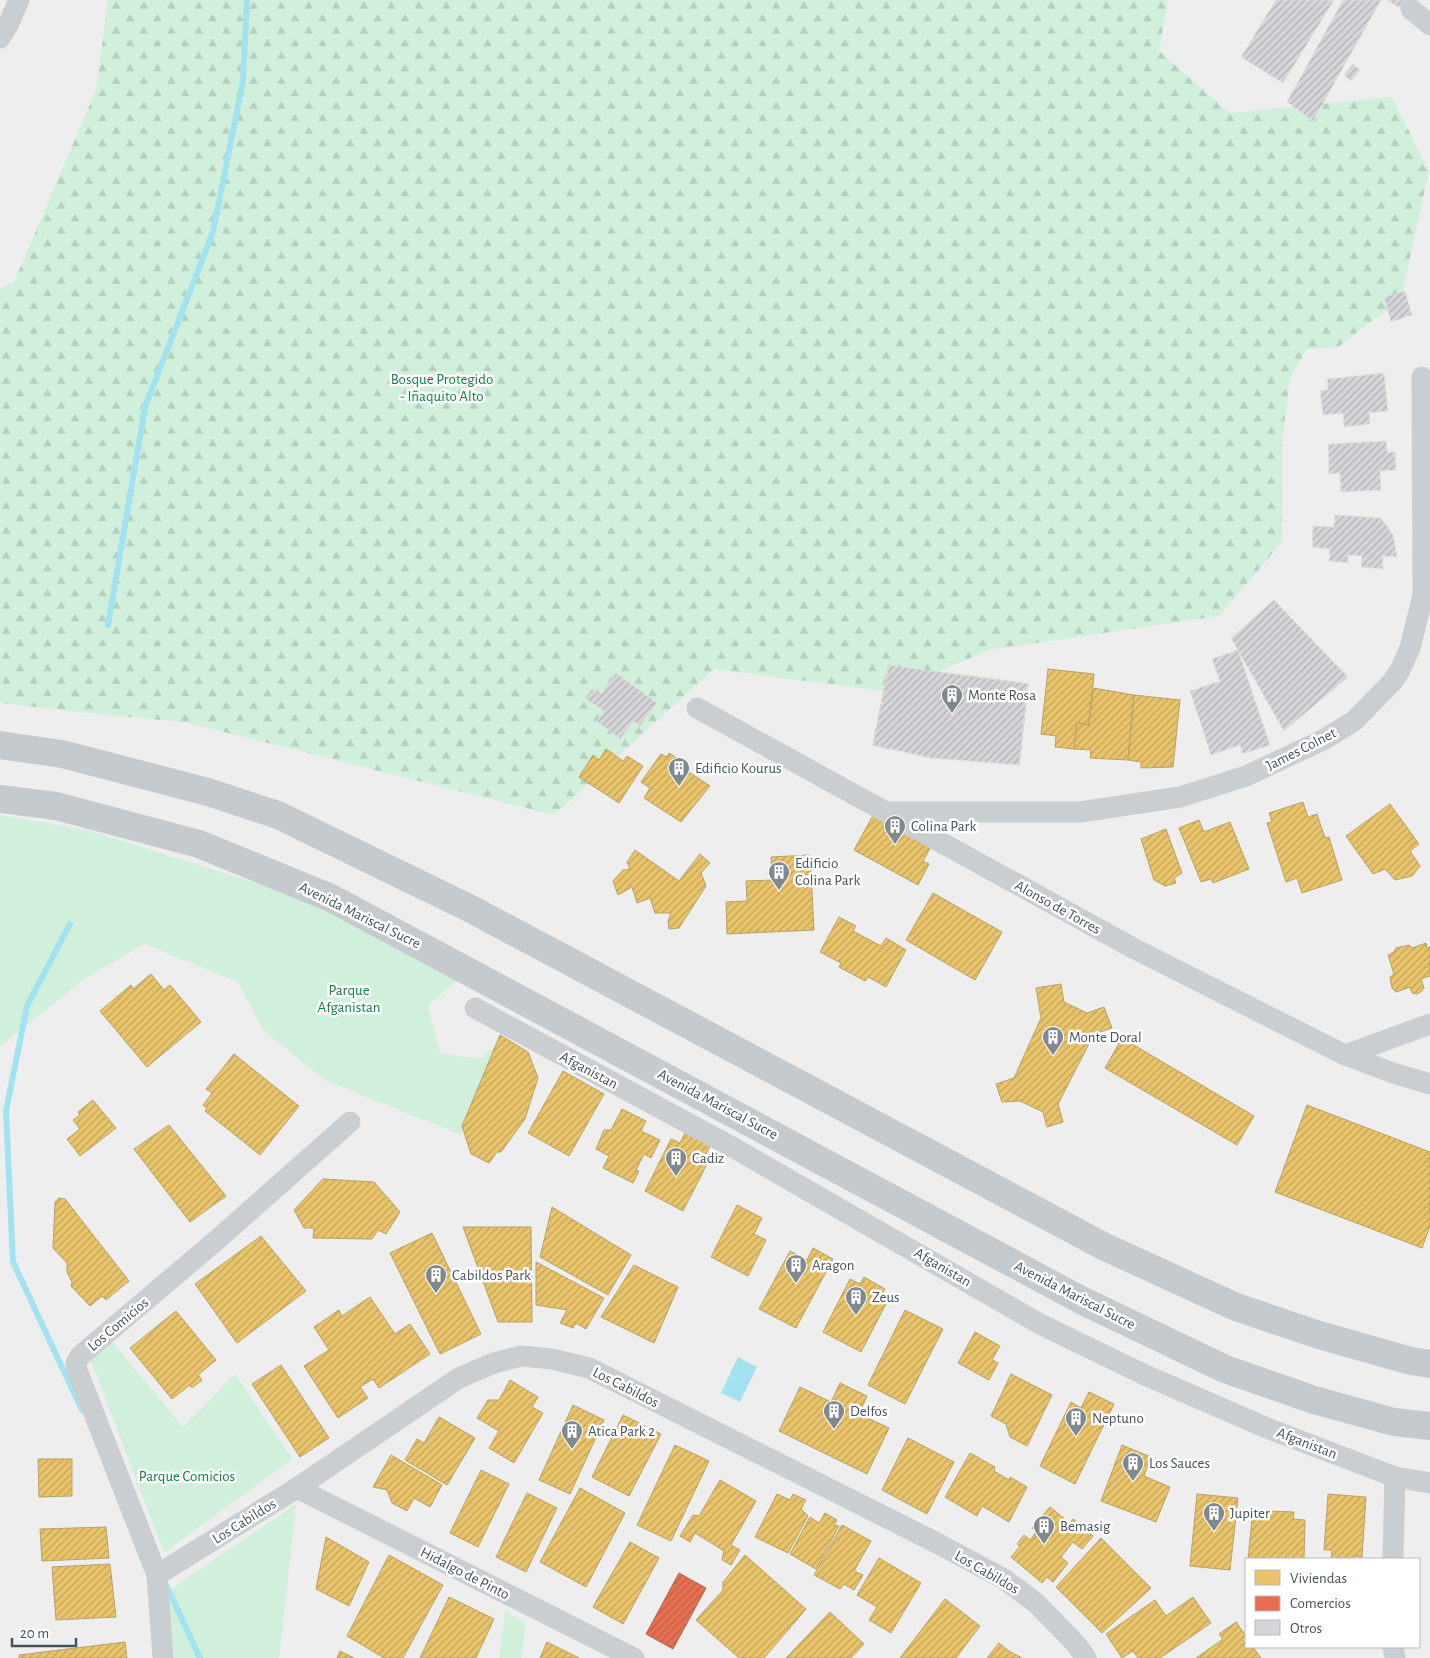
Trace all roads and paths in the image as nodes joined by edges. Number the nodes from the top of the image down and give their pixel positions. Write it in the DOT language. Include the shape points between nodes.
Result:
graph roads {
  1 [pos="18,0"];
  2 [pos="1411,10"];
  3 [pos="1430,25"];
  4 [pos="0,38"];
  5 [pos="1422,378"];
  6 [pos="697,708"];
  7 [pos="0,745"];
  8 [pos="0,799"];
  9 [pos="887,812"];
  10 [pos="475,1008"];
  11 [pos="1430,1024"];
  12 [pos="1345,1055"];
  13 [pos="1430,1084"];
  14 [pos="350,1122"];
  15 [pos="1430,1364"];
  16 [pos="1430,1426"];
  17 [pos="1395,1477"];
  18 [pos="1430,1483"];
  19 [pos="297,1488"];
  20 [pos="1393,1558"];
  21 [pos="157,1575"];
  22 [pos="163,1658"];
  23 [pos="634,1658"];
  24 [pos="1086,1658"];
  1 -- 4 [label="street"];
  2 -- 3 [label="street"];
  5 -- 9 [label="street, James Colnet" via="1423,595 1410,648 1400,670 1354,721 1261,770 1180,797 1080,812"];
  6 -- 9 [label="street, Alonso de Torres"];
  7 -- 15 [label="main road" via="62,754 208,792 278,815 471,909 1105,1247 1236,1307 1319,1335"];
  8 -- 16 [label="main road, Avenida Mariscal Sucre" via="56,806 199,844 331,898 1081,1300 1225,1369 1314,1400 1394,1422"];
  9 -- 12 [label="street, Alonso de Torres" via="1133,948"];
  10 -- 17 [label="street, Afganistan" via="734,1148 1040,1324 1145,1375 1267,1428"];
  11 -- 12 [label="street"];
  12 -- 13 [label="street, Alonso de Torres"];
  14 -- 21 [label="street, Los Comicios" via="80,1356 76,1363"];
  17 -- 18 [label="street, Afganistan"];
  17 -- 20 [label="street"];
  19 -- 21 [label="street, Los Cabildos"];
  19 -- 23 [label="street, Hidalgo de Pinto"];
  19 -- 24 [label="street, Los Cabildos" via="459,1378 494,1362 520,1356 552,1359 589,1368 1004,1579 1036,1604"];
  21 -- 22 [label="street, Los Comicios"];
}
